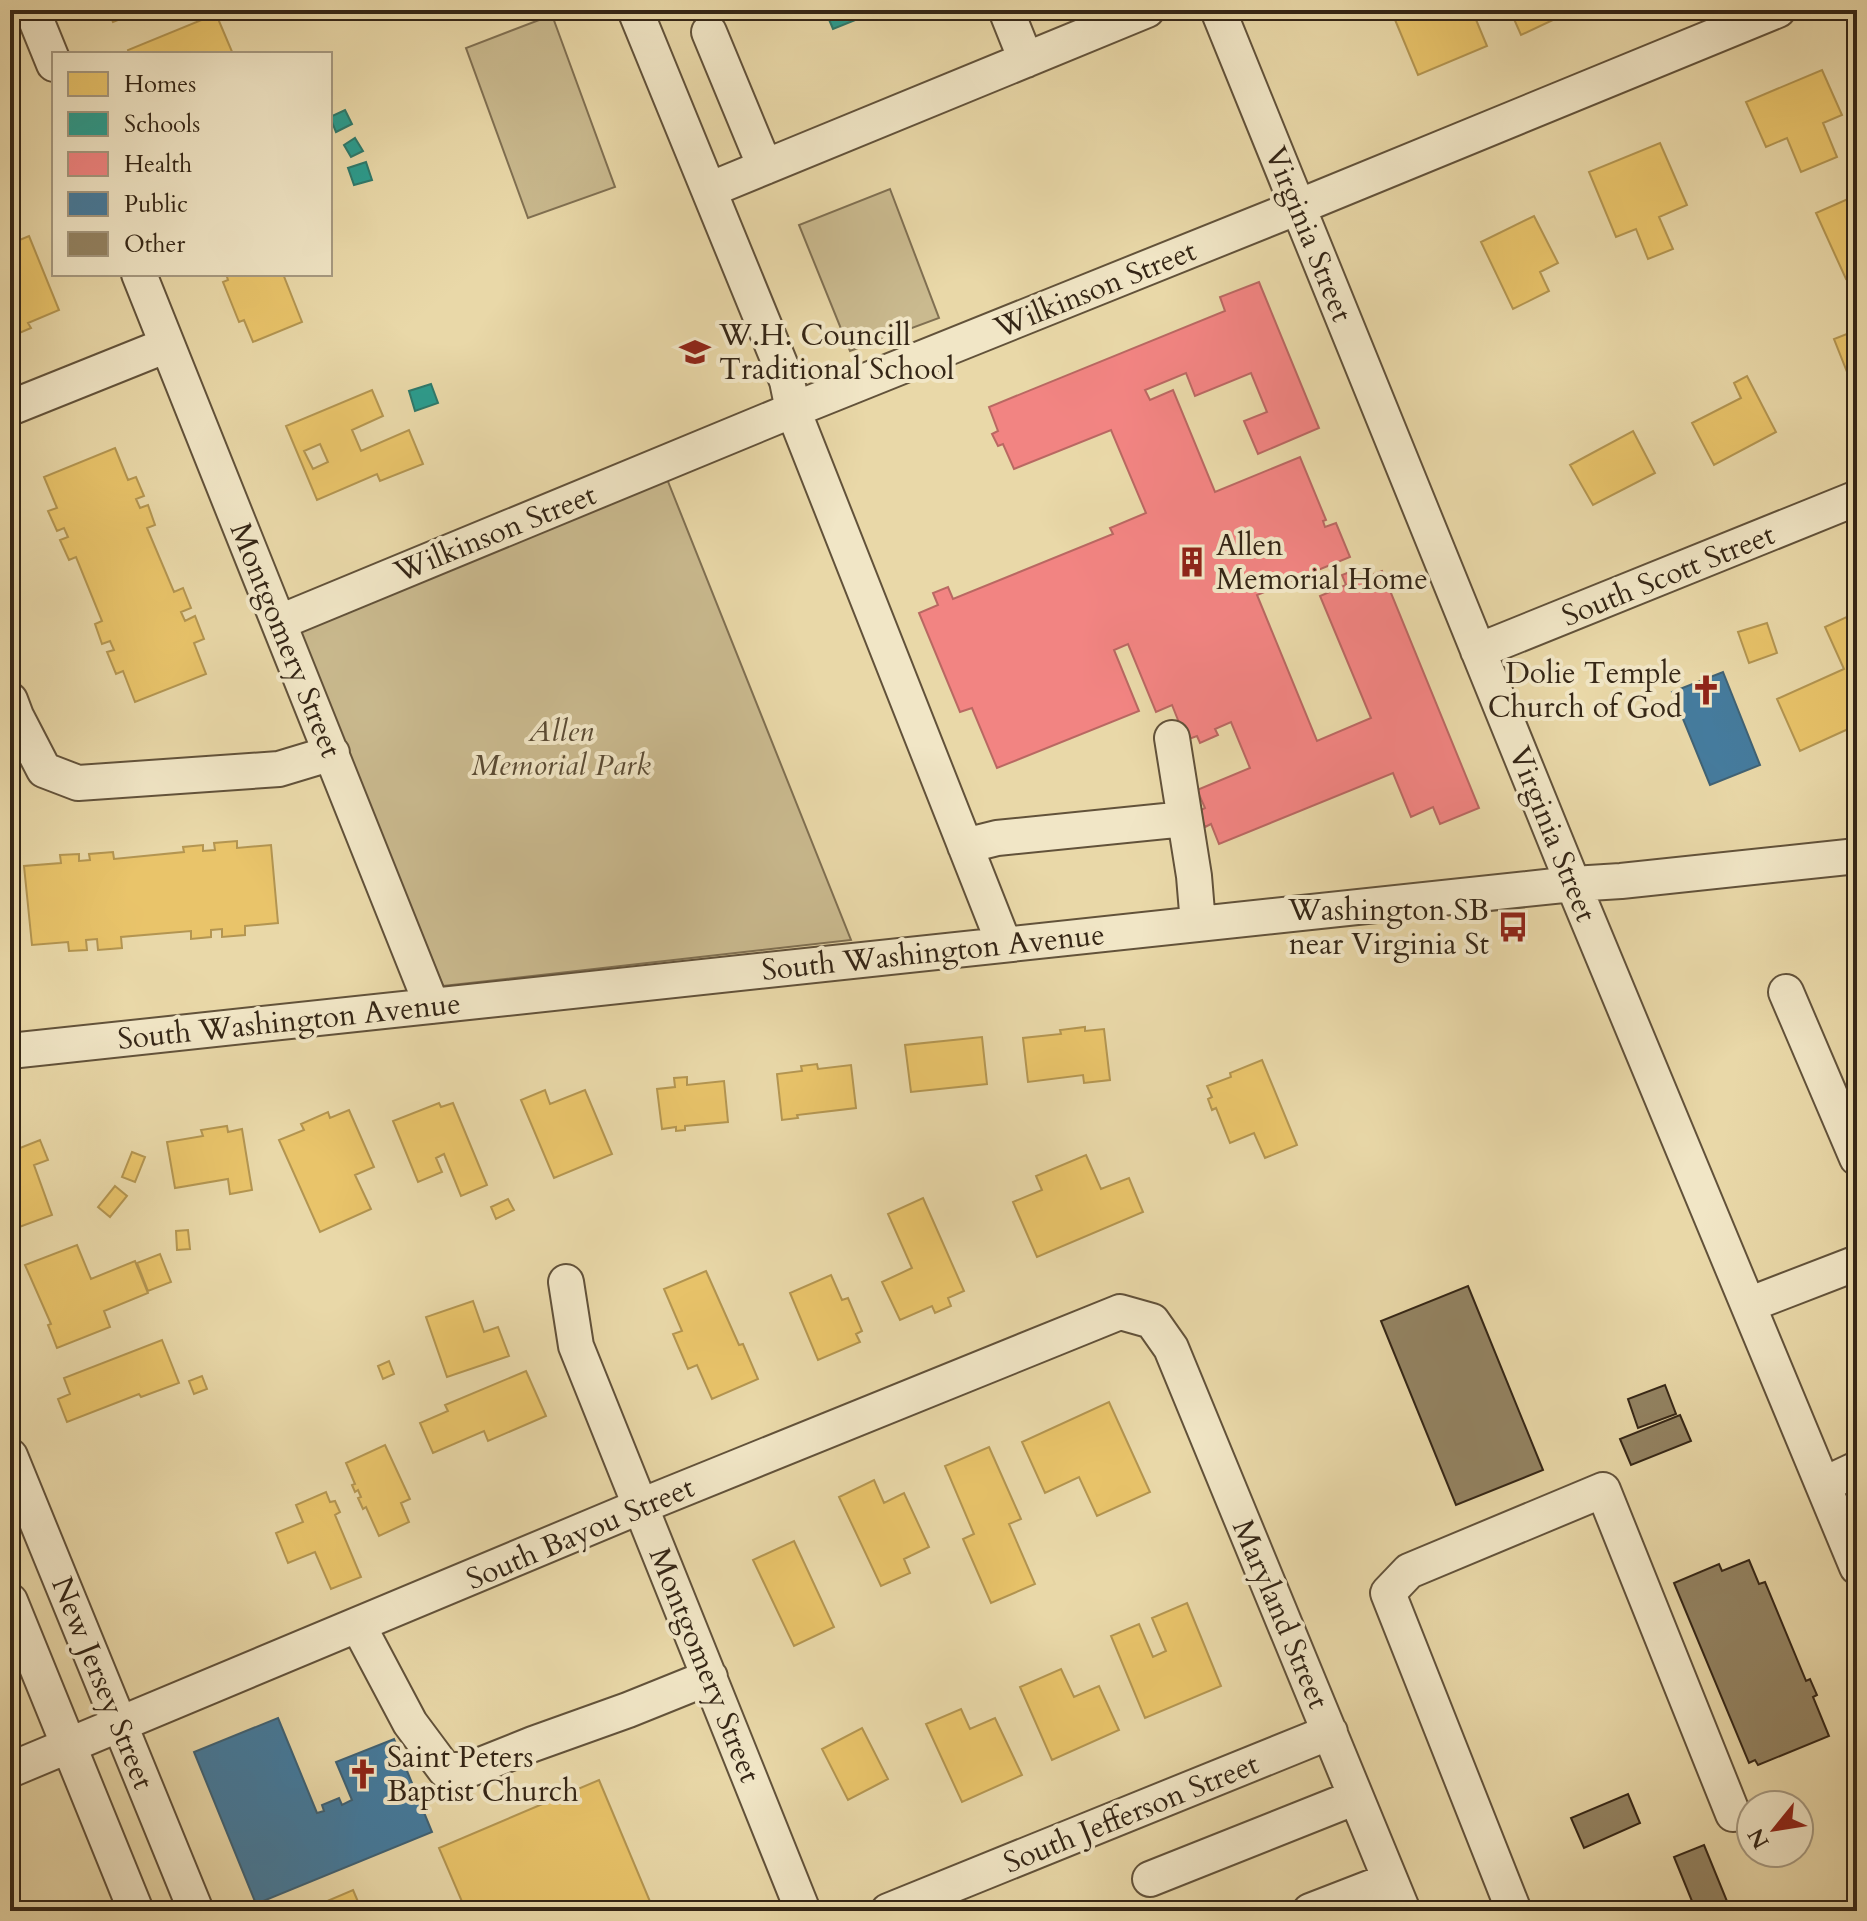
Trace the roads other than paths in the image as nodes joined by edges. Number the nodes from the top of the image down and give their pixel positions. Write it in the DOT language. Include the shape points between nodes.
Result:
graph roads {
  1 [pos="32,10"];
  2 [pos="635,10"];
  3 [pos="1006,10"];
  4 [pos="1218,10"];
  5 [pos="1778,10"];
  6 [pos="1128,13"];
  7 [pos="709,32"];
  8 [pos="52,59"];
  9 [pos="1026,60"];
  10 [pos="765,167"];
  11 [pos="709,190"];
  12 [pos="1298,207"];
  13 [pos="140,276"];
  14 [pos="167,345"];
  15 [pos="10,408"];
  16 [pos="793,410"];
  17 [pos="1857,498"];
  18 [pos="280,622"];
  19 [pos="1478,651"];
  20 [pos="12,711"];
  21 [pos="1172,738"];
  22 [pos="332,753"];
  23 [pos="1185,819"];
  24 [pos="965,846"];
  25 [pos="1857,856"];
  26 [pos="1573,884"];
  27 [pos="1198,924"];
  28 [pos="1004,944"];
  29 [pos="1786,992"];
  30 [pos="432,1006"];
  31 [pos="10,1051"];
  32 [pos="1857,1158"];
  33 [pos="1857,1263"];
  34 [pos="566,1282"];
  35 [pos="1748,1305"];
  36 [pos="1152,1321"];
  37 [pos="10,1456"];
  38 [pos="1857,1469"];
  39 [pos="1823,1485"];
  40 [pos="641,1506"];
  41 [pos="1857,1567"];
  42 [pos="10,1601"];
  43 [pos="358,1625"];
  44 [pos="710,1677"];
  45 [pos="121,1724"];
  46 [pos="1330,1732"];
  47 [pos="68,1746"];
  48 [pos="10,1770"];
  49 [pos="1356,1797"];
  50 [pos="1733,1814"];
  51 [pos="1150,1879"];
  52 [pos="1396,1896"];
  53 [pos="136,1911"];
  54 [pos="196,1911"];
  55 [pos="803,1911"];
  56 [pos="888,1911"];
  57 [pos="1310,1911"];
  58 [pos="1514,1911"];
  1 -- 8 [label="street"];
  2 -- 11 [label="street"];
  3 -- 9 [label="street"];
  4 -- 12 [label="street, Virginia Street"];
  5 -- 12 [label="street, Wilkinson Street"];
  6 -- 9 [label="street"];
  7 -- 10 [label="street"];
  9 -- 10 [label="street"];
  10 -- 11 [label="street"];
  11 -- 16 [label="street" via="787,381"];
  12 -- 16 [label="street, Wilkinson Street"];
  12 -- 19 [label="street, Virginia Street"];
  13 -- 14 [label="street, Montgomery Street"];
  14 -- 15 [label="street"];
  14 -- 18 [label="street, Montgomery Street"];
  16 -- 18 [label="street, Wilkinson Street"];
  16 -- 24 [label="street"];
  17 -- 19 [label="street, South Scott Street"];
  18 -- 22 [label="street, Montgomery Street"];
  19 -- 26 [label="street, Virginia Street"];
  20 -- 22 [label="street" via="44,770 78,783 279,769"];
  21 -- 23 [label="street"];
  22 -- 30 [label="street, Montgomery Street"];
  23 -- 24 [label="street" via="997,838"];
  23 -- 27 [label="street"];
  24 -- 28 [label="street"];
  25 -- 26 [label="street, South Washington Avenue"];
  26 -- 27 [label="street, South Washington Avenue"];
  26 -- 35 [label="street, Virginia Street"];
  27 -- 28 [label="street, South Washington Avenue"];
  28 -- 30 [label="street, South Washington Avenue"];
  29 -- 32 [label="street"];
  30 -- 31 [label="street, South Washington Avenue"];
  33 -- 35 [label="street"];
  34 -- 40 [label="street, Montgomery Street" via="576,1346"];
  35 -- 39 [label="street, Virginia Street"];
  36 -- 40 [label="street, South Bayou Street" via="1120,1312"];
  36 -- 46 [label="street, Maryland Street" via="1171,1348"];
  37 -- 45 [label="street, New Jersey Street"];
  38 -- 39 [label="street"];
  39 -- 41 [label="street, Virginia Street"];
  40 -- 43 [label="street, South Bayou Street"];
  40 -- 44 [label="street, Montgomery Street"];
  42 -- 47 [label="street, New Jersey Street"];
  43 -- 44 [label="street" via="410,1723 445,1770 468,1770"];
  43 -- 45 [label="street, South Bayou Street"];
  44 -- 55 [label="street, Montgomery Street"];
  45 -- 47 [label="street, South Bayou Street"];
  45 -- 54 [label="street, New Jersey Street"];
  46 -- 49 [label="street, Maryland Street"];
  46 -- 56 [label="street, South Jefferson Street"];
  47 -- 48 [label="street, South Bayou Street"];
  47 -- 53 [label="street, New Jersey Street"];
  49 -- 51 [label="street"];
  49 -- 52 [label="street, Maryland Street"];
  50 -- 58 [label="street" via="1603,1490 1409,1571 1388,1593"];
  52 -- 57 [label="street"];
}
